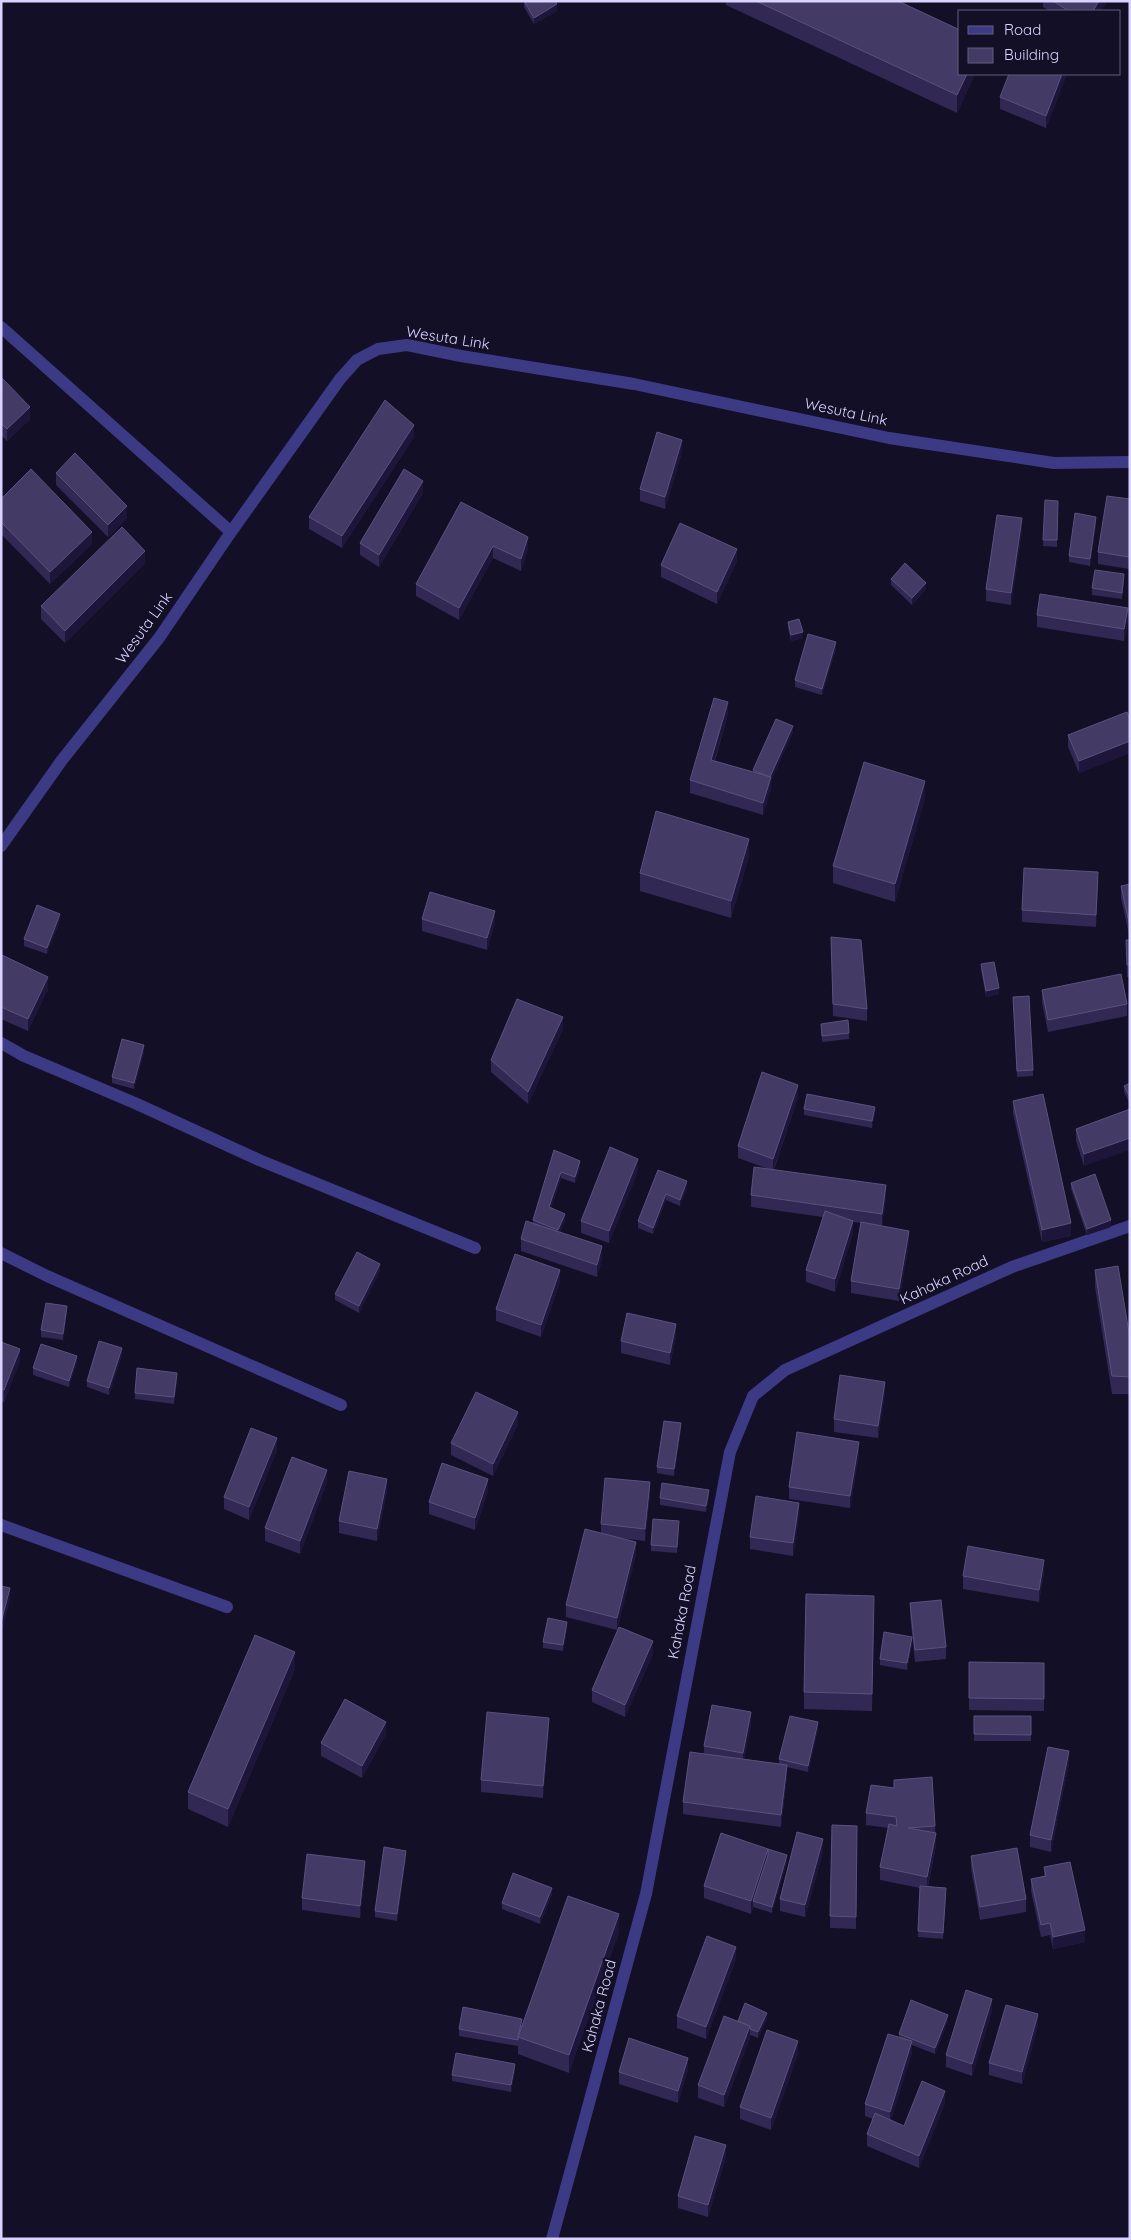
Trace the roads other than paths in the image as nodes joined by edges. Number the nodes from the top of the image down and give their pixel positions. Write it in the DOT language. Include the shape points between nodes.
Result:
graph roads {
  1 [pos="1,327"];
  2 [pos="1130,462"];
  3 [pos="231,532"];
  4 [pos="1,846"];
  5 [pos="1,1043"];
  6 [pos="1130,1226"];
  7 [pos="475,1248"];
  8 [pos="1,1253"];
  9 [pos="341,1405"];
  10 [pos="1,1525"];
  11 [pos="226,1606"];
  12 [pos="552,2239"];
  1 -- 3 [label="street"];
  2 -- 3 [label="street, Wesuta Link" via="1054,463 890,438 634,384 407,345 378,349 357,360"];
  3 -- 4 [label="street, Wesuta Link" via="159,638 62,760"];
  5 -- 7 [label="street" via="259,1160"];
  6 -- 12 [label="street, Kahaka Road" via="1012,1267 785,1370 753,1396 730,1452 646,1894"];
  8 -- 9 [label="street"];
  10 -- 11 [label="street"];
}
